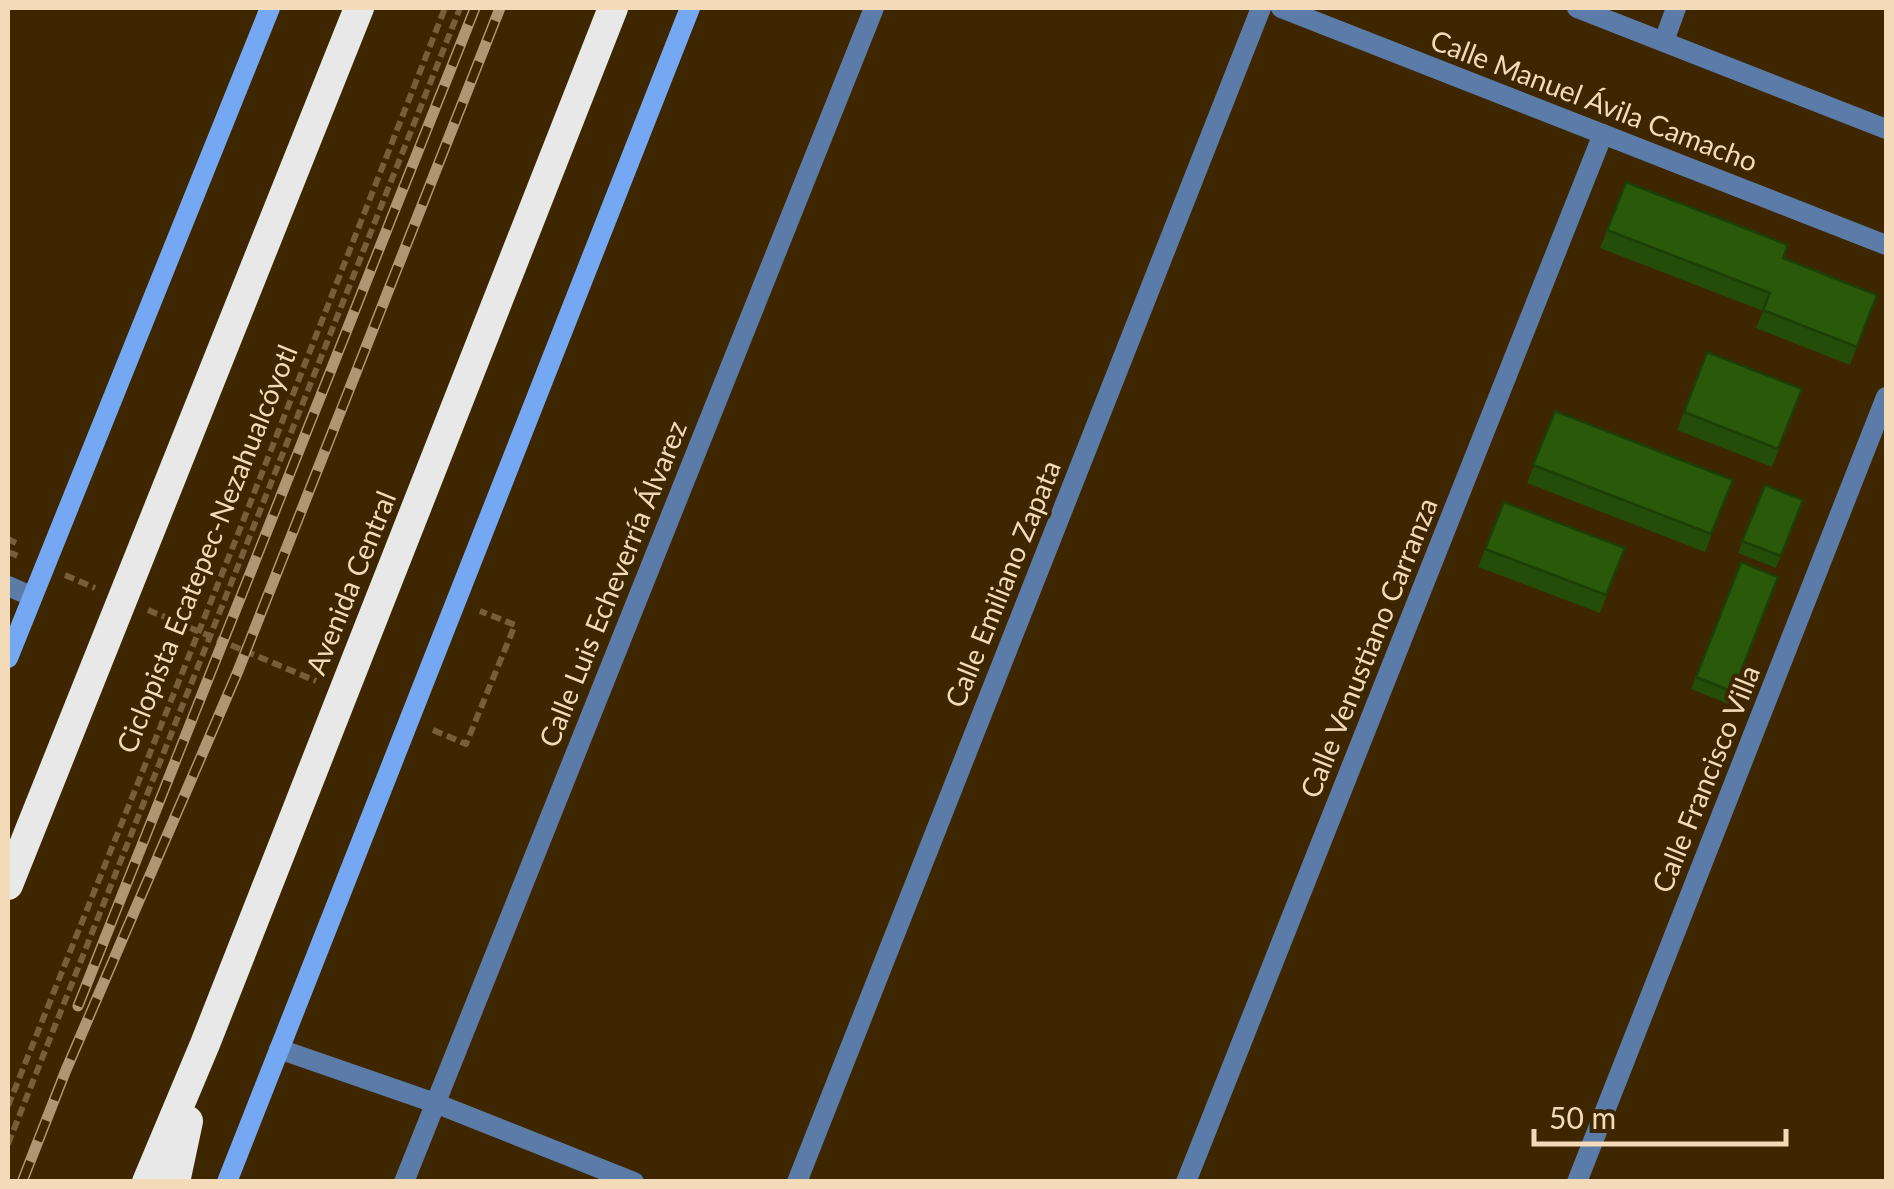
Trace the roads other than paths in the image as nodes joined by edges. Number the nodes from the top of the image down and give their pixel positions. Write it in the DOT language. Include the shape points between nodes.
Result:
graph roads {
  1 [pos="270,8"];
  2 [pos="359,8"];
  3 [pos="613,8"];
  4 [pos="690,8"];
  5 [pos="874,8"];
  6 [pos="1261,8"];
  7 [pos="1281,8"];
  8 [pos="1578,8"];
  9 [pos="1676,8"];
  10 [pos="1664,41"];
  11 [pos="1886,129"];
  12 [pos="1603,134"];
  13 [pos="1886,245"];
  14 [pos="1886,398"];
  15 [pos="8,586"];
  16 [pos="32,596"];
  17 [pos="9,650"];
  18 [pos="76,715"];
  19 [pos="8,850"];
  20 [pos="8,886"];
  21 [pos="205,1044"];
  22 [pos="278,1049"];
  23 [pos="435,1103"];
  24 [pos="147,1182"];
  25 [pos="175,1182"];
  26 [pos="227,1182"];
  27 [pos="404,1182"];
  28 [pos="634,1182"];
  29 [pos="796,1182"];
  30 [pos="1186,1182"];
  31 [pos="1577,1182"];
  1 -- 16 [label="main road"];
  2 -- 18 [label="highway"];
  3 -- 21 [label="highway, Avenida Central"];
  4 -- 22 [label="main road"];
  5 -- 23 [label="street, Calle Luis Echeverría Álvarez"];
  6 -- 29 [label="street, Calle Emiliano Zapata"];
  7 -- 12 [label="street, Calle Manuel Ávila Camacho"];
  8 -- 10 [label="street"];
  9 -- 10 [label="street"];
  10 -- 11 [label="street"];
  12 -- 13 [label="street, Calle Manuel Ávila Camacho"];
  12 -- 30 [label="street, Calle Venustiano Carranza"];
  14 -- 31 [label="street, Calle Francisco Villa"];
  15 -- 16 [label="street"];
  16 -- 17 [label="main road"];
  18 -- 19 [label="highway"];
  18 -- 20 [label="highway"];
  21 -- 24 [label="highway, Avenida Central"];
  21 -- 25 [label="highway"];
  22 -- 23 [label="street"];
  22 -- 26 [label="main road"];
  23 -- 27 [label="street, Calle Luis Echeverría Álvarez"];
  23 -- 28 [label="street"];
}
